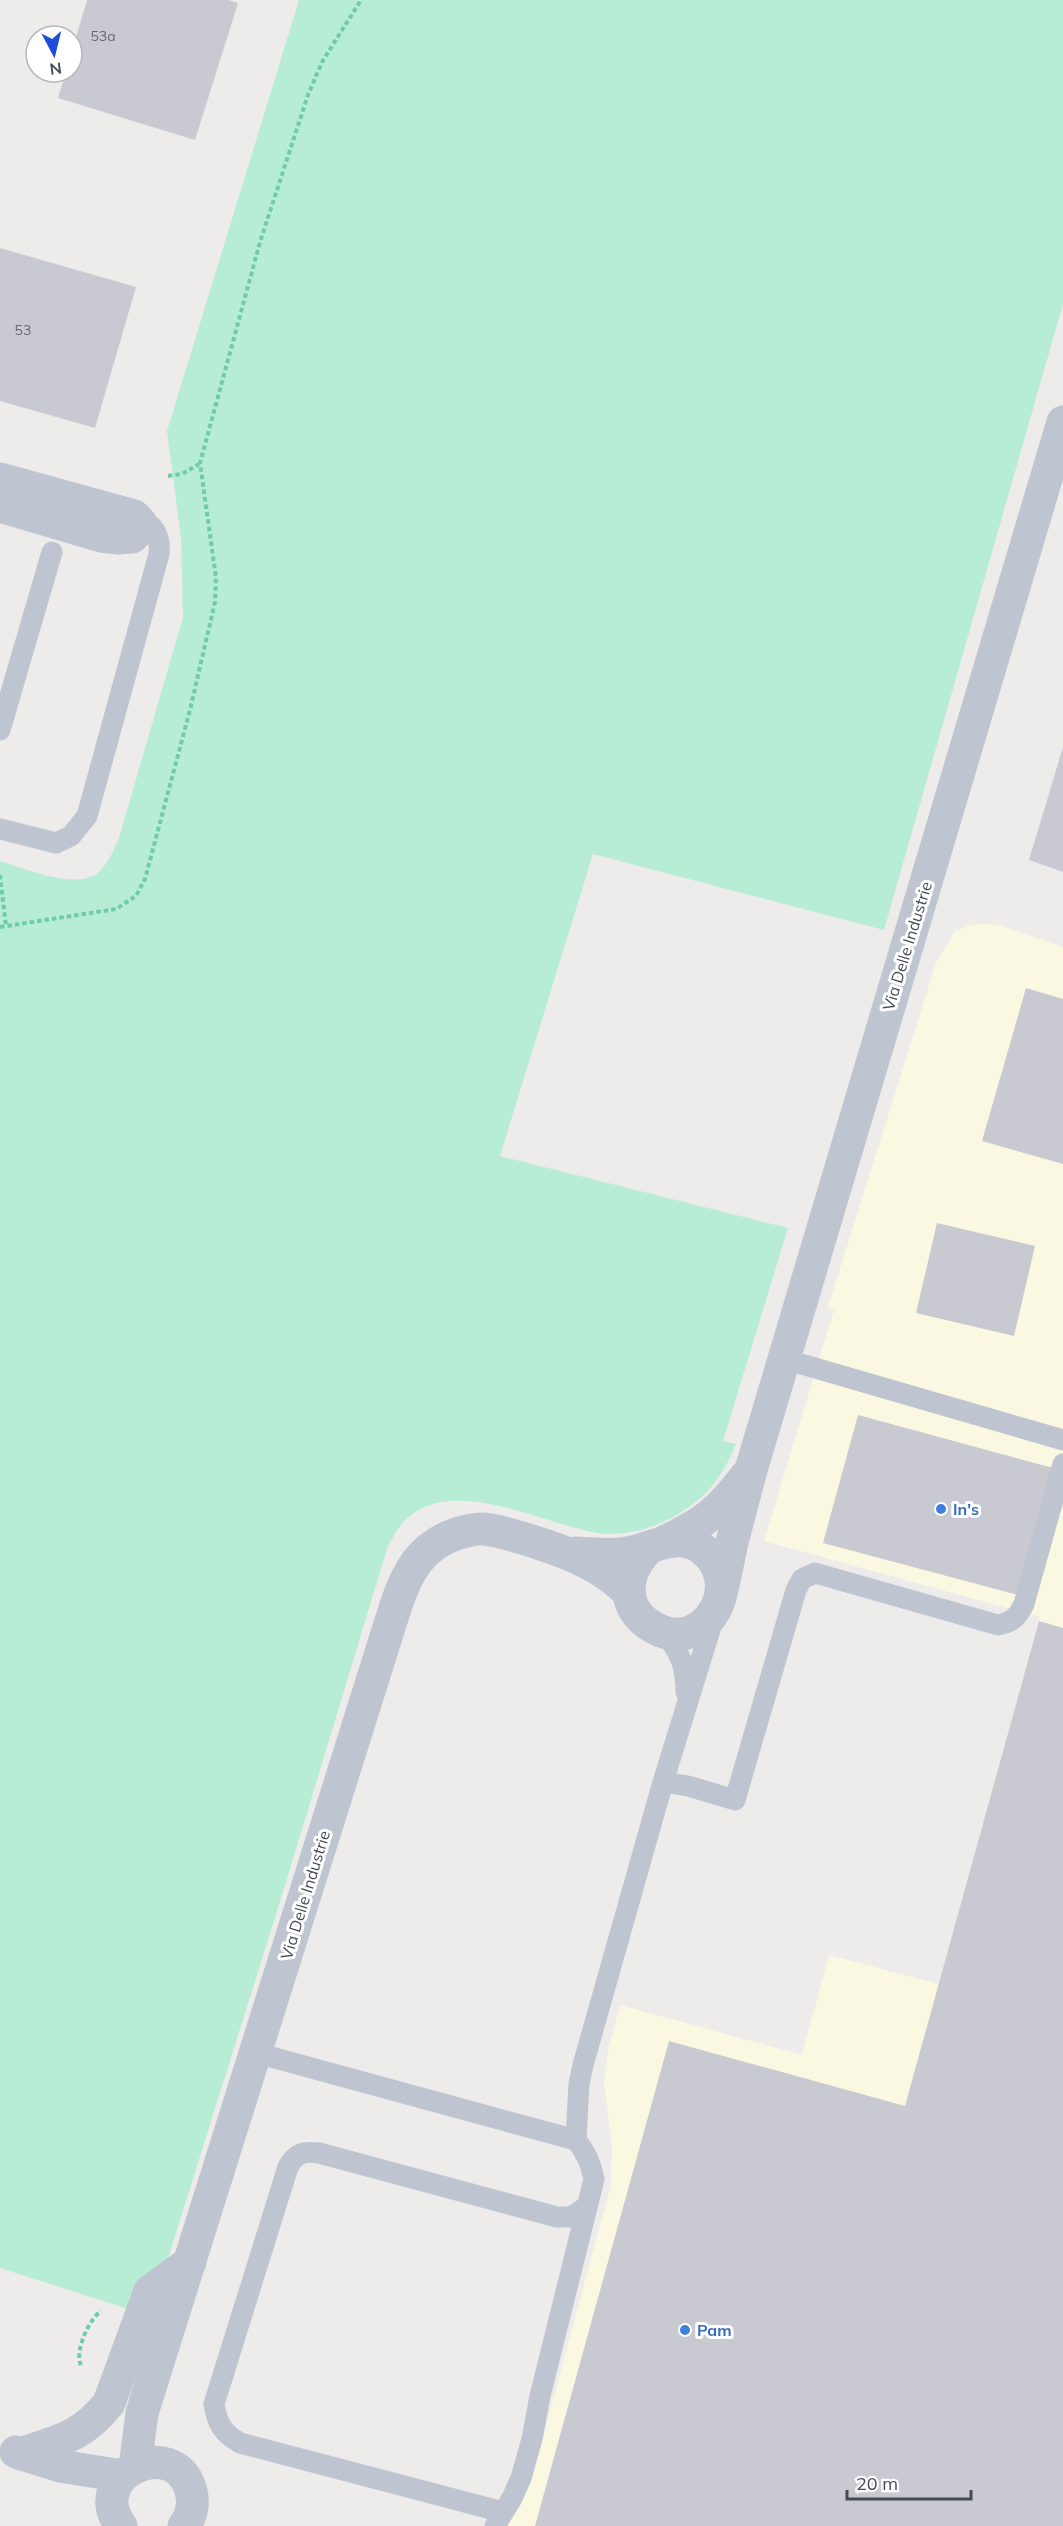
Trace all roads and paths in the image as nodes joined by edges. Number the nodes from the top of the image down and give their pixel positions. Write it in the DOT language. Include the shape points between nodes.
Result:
graph roads {
  1 [pos="361,0"];
  2 [pos="1063,422"];
  3 [pos="200,463"];
  4 [pos="168,476"];
  5 [pos="0,479"];
  6 [pos="0,506"];
  7 [pos="134,516"];
  8 [pos="52,552"];
  9 [pos="0,730"];
  10 [pos="0,829"];
  11 [pos="0,875"];
  12 [pos="6,926"];
  13 [pos="0,927"];
  14 [pos="784,1359"];
  15 [pos="1063,1440"];
  16 [pos="1063,1464"];
  17 [pos="751,1470"];
  18 [pos="658,1544"];
  19 [pos="565,1552"];
  20 [pos="629,1593"];
  21 [pos="719,1600"];
  22 [pos="664,1632"];
  23 [pos="686,1705"];
  24 [pos="663,1782"];
  25 [pos="256,2053"];
  26 [pos="576,2140"];
  27 [pos="586,2207"];
  28 [pos="190,2262"];
  29 [pos="151,2386"];
  30 [pos="10,2451"];
  31 [pos="60,2466"];
  32 [pos="172,2467"];
  33 [pos="129,2471"];
  34 [pos="117,2516"];
  35 [pos="194,2518"];
  36 [pos="499,2519"];
  1 -- 3 [label="path" via="322,62 308,95 260,242"];
  2 -- 14 [label="street, Via Delle Industrie"];
  3 -- 4 [label="path" via="190,471"];
  3 -- 12 [label="path" via="216,578 214,602 145,879 136,896 116,909"];
  5 -- 7 [label="street"];
  6 -- 7 [label="street" via="119,538 132,537 140,530 140,522"];
  7 -- 10 [label="lane" via="153,526 160,541 159,554 87,816 71,836 57,843"];
  8 -- 9 [label="lane"];
  11 -- 12 [label="path"];
  12 -- 13 [label="path"];
  14 -- 15 [label="lane"];
  14 -- 17 [label="street, Via Delle Industrie"];
  16 -- 24 [label="lane" via="1024,1604 1010,1623 998,1625 815,1573 802,1579 796,1590 735,1800"];
  17 -- 18 [label="street, Via Delle Industrie" via="722,1506 698,1526"];
  17 -- 21 [label="street, Via Delle Industrie"];
  18 -- 19 [label="street, Via Delle Industrie" via="626,1554"];
  18 -- 20 [label="street, Via Delle Industrie" via="638,1559 630,1575"];
  18 -- 21 [label="street, Via Delle Industrie" via="684,1540 712,1558 721,1573"];
  19 -- 20 [label="street, Via Delle Industrie" via="613,1577"];
  19 -- 25 [label="street, Via Delle Industrie" via="481,1529 436,1543 408,1573"];
  20 -- 22 [label="street, Via Delle Industrie" via="634,1610 646,1623"];
  21 -- 22 [label="street" via="703,1625 685,1633"];
  21 -- 23 [label="lane"];
  22 -- 23 [label="lane" via="679,1652 686,1674"];
  23 -- 24 [label="lane"];
  24 -- 26 [label="lane" via="583,2065"];
  25 -- 26 [label="lane"];
  25 -- 28 [label="street, Via Delle Industrie"];
  26 -- 27 [label="lane" via="591,2163 594,2179"];
  27 -- 36 [label="lane" via="532,2439 521,2478"];
  27 -- 36 [label="lane" via="571,2217 557,2217 305,2151 294,2157 288,2167 214,2404 216,2419 225,2434 240,2443"];
  28 -- 29 [label="street, Via Delle Industrie"];
  28 -- 30 [label="street" via="150,2291 108,2403 97,2417 68,2438"];
  29 -- 32 [label="street, Via Delle Industrie" via="152,2422"];
  29 -- 33 [label="street, Via Delle Industrie"];
  30 -- 31 [label="street"];
  31 -- 33 [label="street"];
  31 -- 34 [label="street"];
  32 -- 33 [label="street" via="146,2462"];
  32 -- 35 [label="street, Via Delle Industrie" via="189,2487"];
  33 -- 34 [label="street, Via Delle Industrie" via="114,2490"];
}
